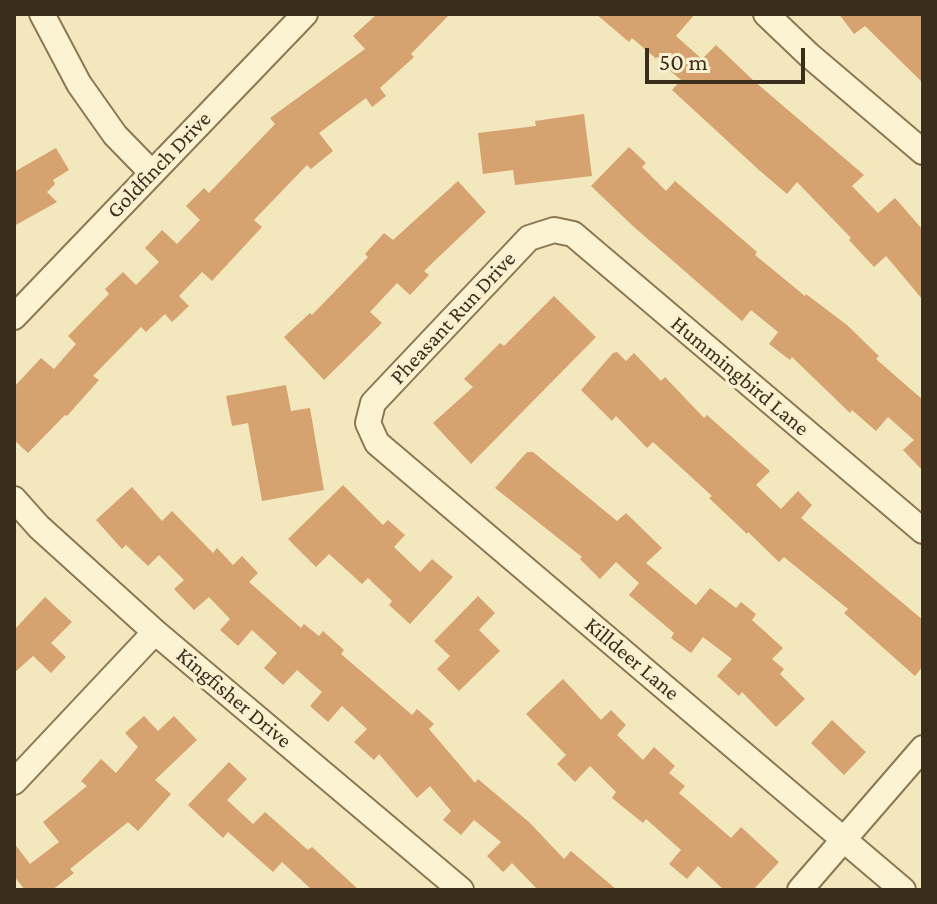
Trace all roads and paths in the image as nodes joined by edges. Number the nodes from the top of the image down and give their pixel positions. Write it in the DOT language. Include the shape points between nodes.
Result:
graph roads {
  1 [pos="42,14"];
  2 [pos="305,14"];
  3 [pos="766,14"];
  4 [pos="923,152"];
  5 [pos="152,173"];
  6 [pos="554,230"];
  7 [pos="14,317"];
  8 [pos="368,423"];
  9 [pos="14,499"];
  10 [pos="923,531"];
  11 [pos="155,632"];
  12 [pos="923,748"];
  13 [pos="14,782"];
  14 [pos="844,840"];
  15 [pos="461,890"];
  16 [pos="800,890"];
  17 [pos="903,890"];
  1 -- 5 [label="street" via="79,84 115,135"];
  2 -- 5 [label="street, Goldfinch Drive"];
  3 -- 4 [label="street"];
  5 -- 7 [label="street, Goldfinch Drive"];
  6 -- 8 [label="street, Pheasant Run Drive" via="529,238 373,403"];
  6 -- 10 [label="street, Hummingbird Lane" via="573,234"];
  8 -- 14 [label="street, Killdeer Lane" via="377,443"];
  9 -- 11 [label="street, Kingfisher Drive"];
  11 -- 13 [label="street"];
  11 -- 15 [label="street, Kingfisher Drive"];
  12 -- 14 [label="street"];
  14 -- 16 [label="street"];
  14 -- 17 [label="street, Killdeer Lane"];
}
